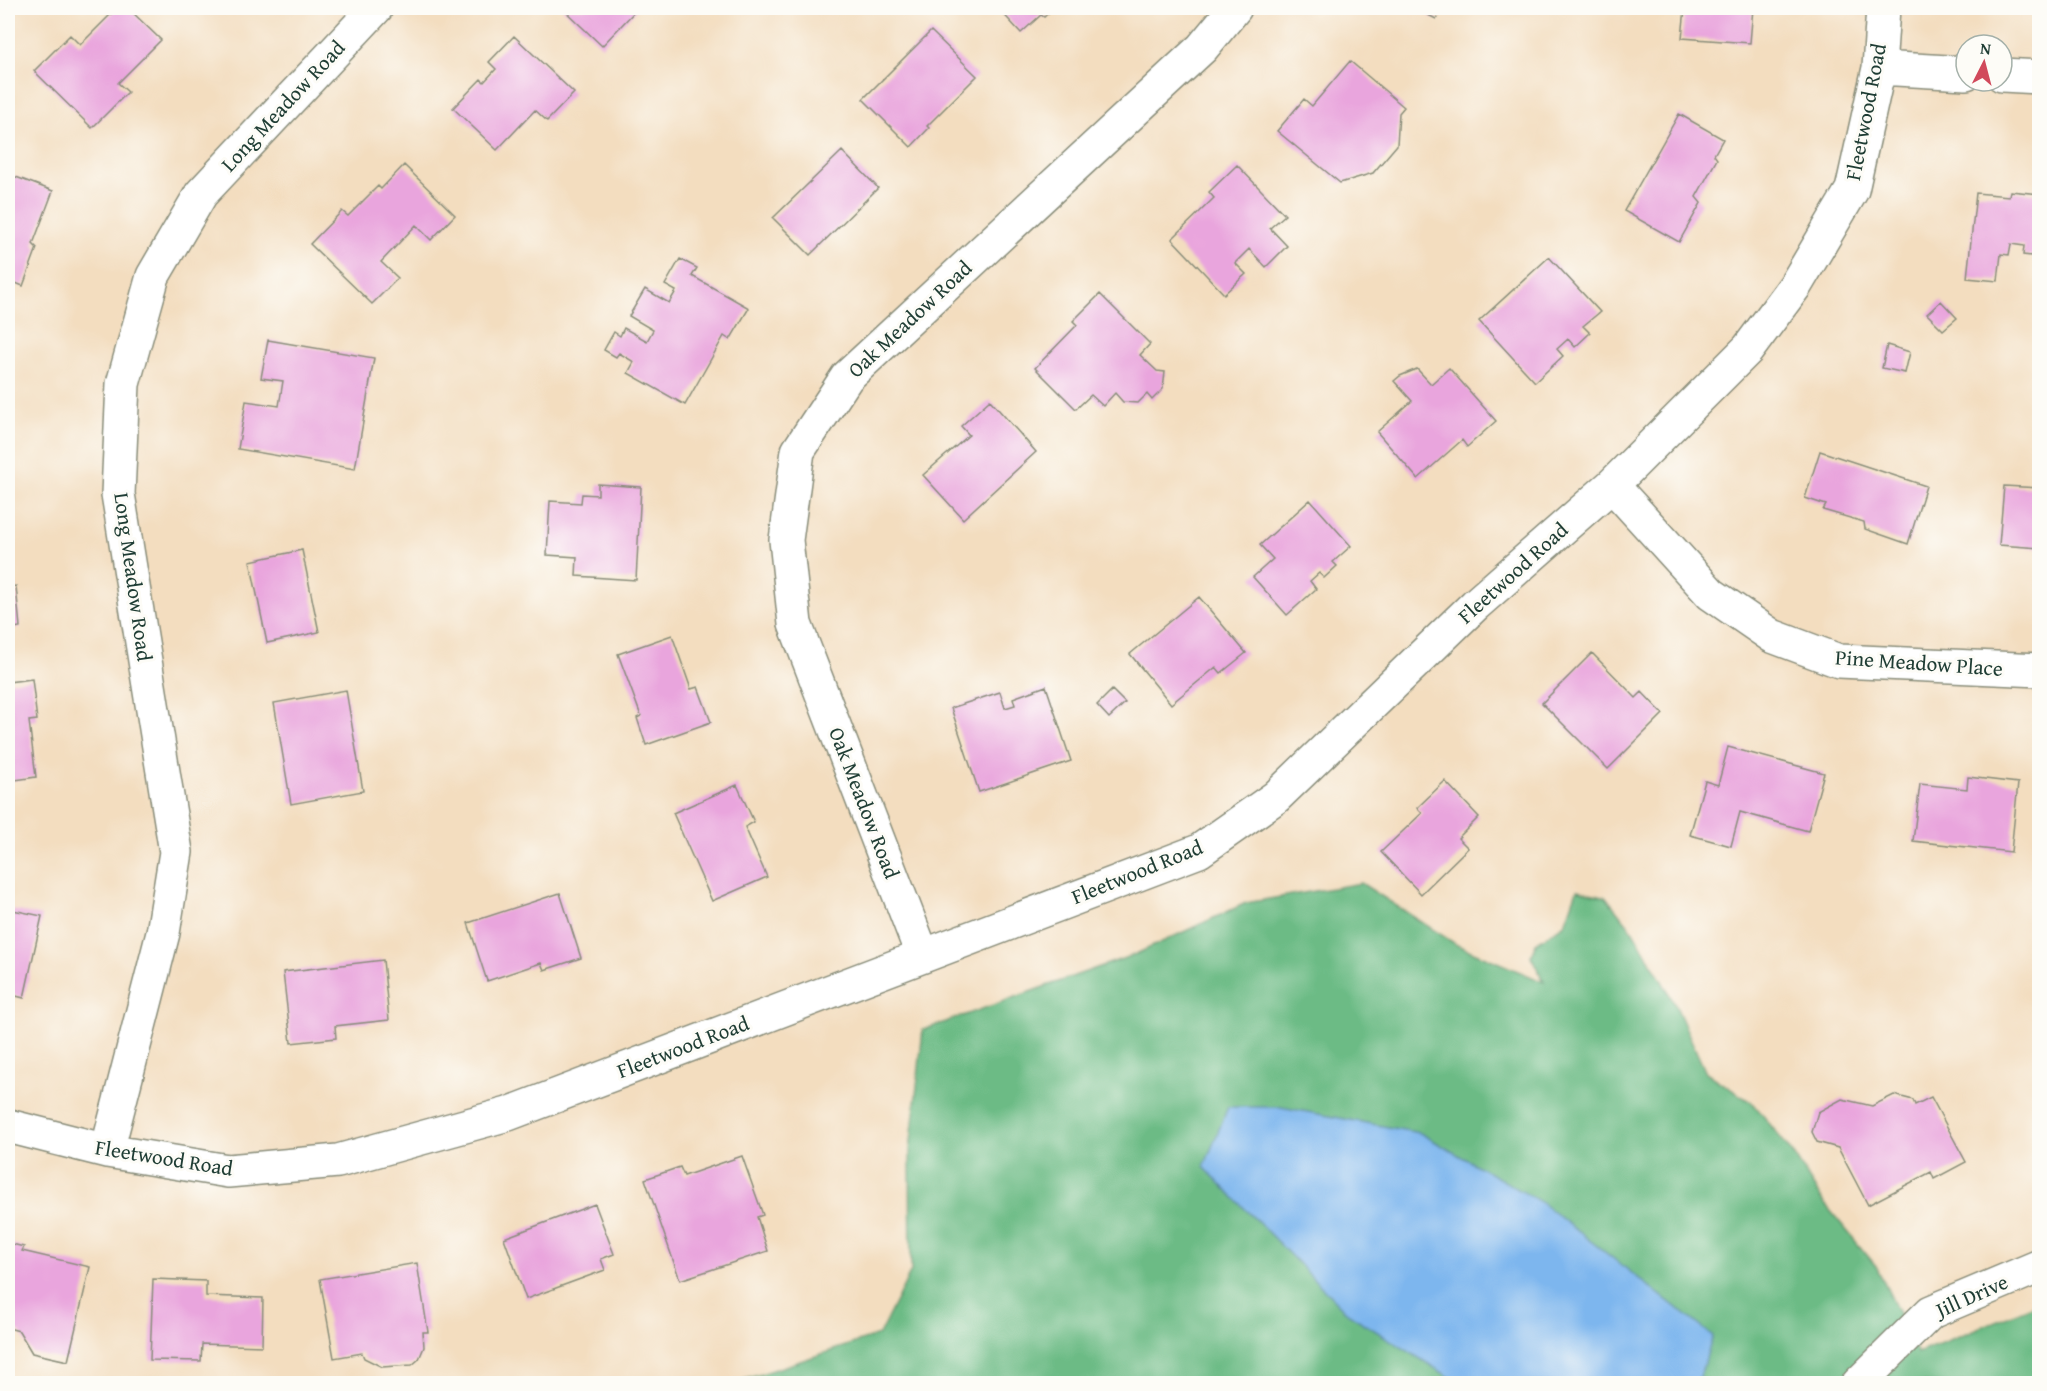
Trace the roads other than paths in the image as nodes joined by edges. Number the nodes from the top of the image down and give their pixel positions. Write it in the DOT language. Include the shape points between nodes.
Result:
graph roads {
  1 [pos="376,8"];
  2 [pos="1235,8"];
  3 [pos="1883,8"];
  4 [pos="1879,68"];
  5 [pos="1954,72"];
  6 [pos="2014,76"];
  7 [pos="2040,77"];
  8 [pos="1612,485"];
  9 [pos="2040,670"];
  10 [pos="922,954"];
  11 [pos="8,1126"];
  12 [pos="107,1151"];
  13 [pos="2040,1266"];
  14 [pos="1858,1383"];
  1 -- 12 [label="street, Long Meadow Road" via="201,194 153,276 123,384 118,494 176,852 163,933"];
  2 -- 10 [label="street, Oak Meadow Road" via="1202,48 847,377 798,452 786,540 795,624"];
  3 -- 4 [label="street, Fleetwood Road"];
  4 -- 5 [label="street"];
  4 -- 8 [label="street, Fleetwood Road" via="1852,190 1795,286 1748,349"];
  6 -- 7 [label="street"];
  8 -- 9 [label="street, Pine Meadow Place" via="1711,594 1772,636 1839,661"];
  8 -- 10 [label="street, Fleetwood Road" via="1475,605 1276,797 1199,851"];
  10 -- 12 [label="street, Fleetwood Road" via="508,1114 338,1161 228,1171"];
  11 -- 12 [label="street, Fleetwood Road"];
  13 -- 14 [label="street, Jill Drive" via="1931,1312"];
}
